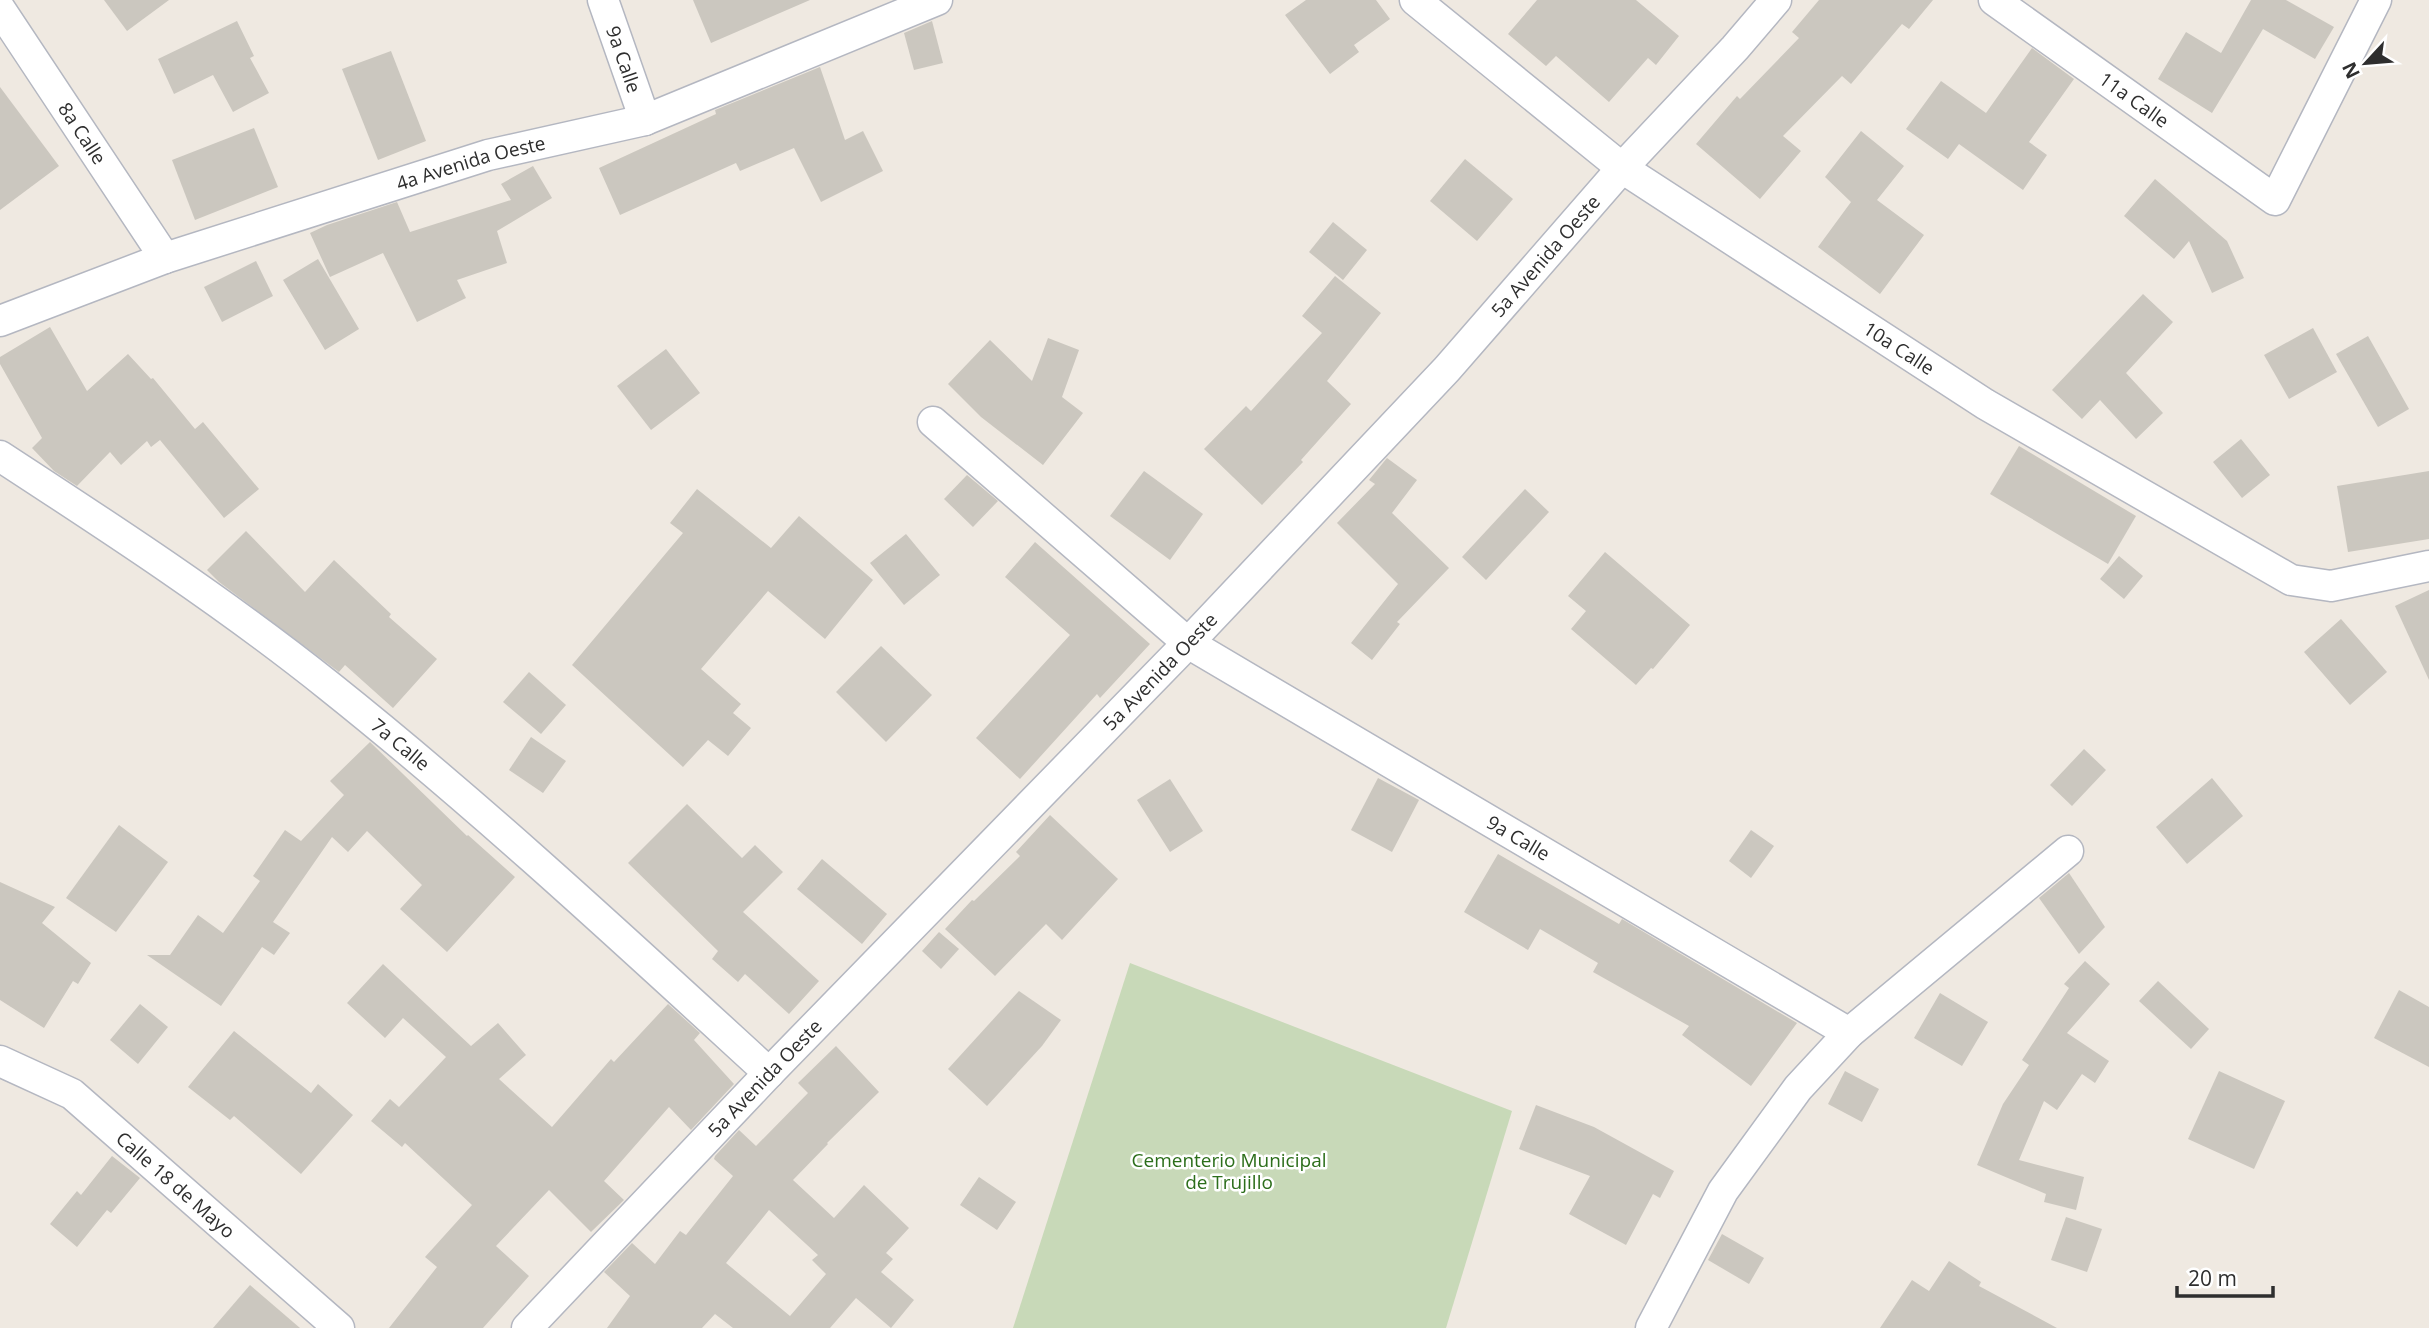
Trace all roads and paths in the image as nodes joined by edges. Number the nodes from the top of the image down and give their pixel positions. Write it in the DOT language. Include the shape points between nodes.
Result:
graph roads {
  1 [pos="603,0"];
  2 [pos="937,0"];
  3 [pos="1415,0"];
  4 [pos="1776,0"];
  5 [pos="1994,0"];
  6 [pos="2376,0"];
  7 [pos="0,9"];
  8 [pos="645,120"];
  9 [pos="1622,169"];
  10 [pos="165,258"];
  11 [pos="0,321"];
  12 [pos="933,422"];
  13 [pos="0,456"];
  14 [pos="2429,566"];
  15 [pos="1188,643"];
  16 [pos="2068,851"];
  17 [pos="1849,1033"];
  18 [pos="0,1061"];
  19 [pos="769,1073"];
  20 [pos="339,1328"];
  21 [pos="527,1328"];
  22 [pos="1651,1328"];
  1 -- 8 [label="street, 9a Calle"];
  2 -- 8 [label="street, 4a Avenida Oeste"];
  3 -- 9 [label="street, 10a Calle"];
  4 -- 9 [label="street, 5a Avenida Oeste"];
  5 -- 6 [label="street, 11a Calle" via="2275,200"];
  7 -- 10 [label="street, 8a Calle"];
  8 -- 10 [label="street, 4a Avenida Oeste" via="488,155"];
  9 -- 14 [label="street, 10a Calle" via="1985,404 2291,580 2331,586"];
  9 -- 15 [label="street, 5a Avenida Oeste" via="1447,369"];
  10 -- 11 [label="street, 4a Avenida Oeste"];
  12 -- 15 [label="street, 9a Calle"];
  13 -- 19 [label="street, 7a Calle" via="165,564 328,685 524,848"];
  15 -- 17 [label="street, 9a Calle"];
  15 -- 19 [label="street, 5a Avenida Oeste"];
  16 -- 17 [label="street"];
  17 -- 22 [label="street" via="1798,1088 1724,1191"];
  18 -- 20 [label="street, Calle 18 de Mayo" via="72,1094"];
  19 -- 21 [label="street, 5a Avenida Oeste"];
}
